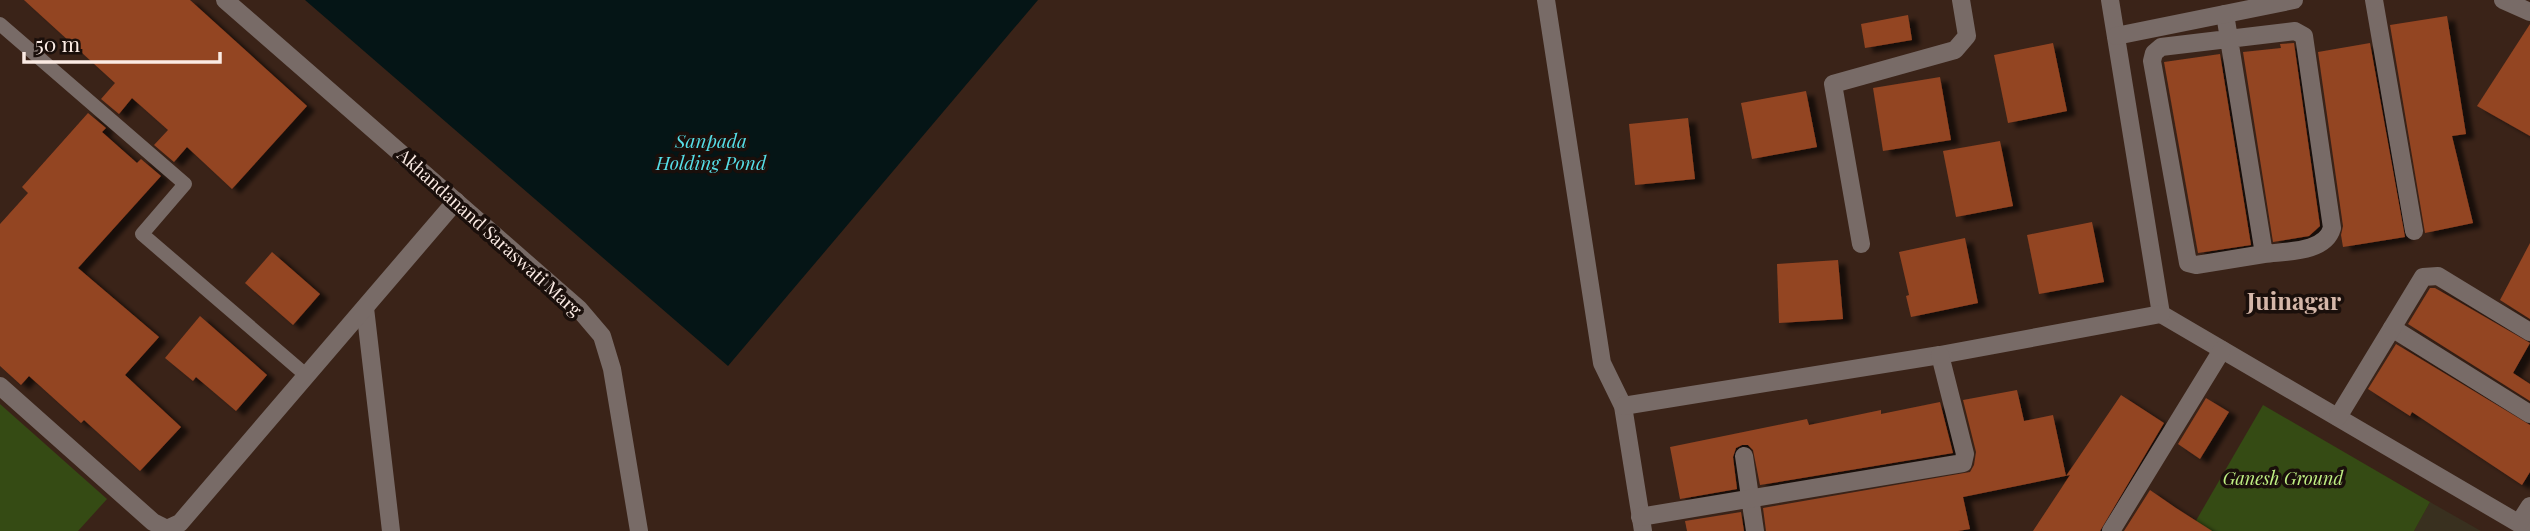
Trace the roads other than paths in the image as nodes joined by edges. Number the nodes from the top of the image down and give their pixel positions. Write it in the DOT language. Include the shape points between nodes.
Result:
graph roads {
  1 [pos="225,0"];
  2 [pos="1546,0"];
  3 [pos="1961,0"];
  4 [pos="2110,0"];
  5 [pos="2294,0"];
  6 [pos="2374,0"];
  7 [pos="2503,0"];
  8 [pos="2253,4"];
  9 [pos="2530,12"];
  10 [pos="2225,14"];
  11 [pos="0,24"];
  12 [pos="2116,36"];
  13 [pos="2229,39"];
  14 [pos="456,201"];
  15 [pos="2414,231"];
  16 [pos="1861,244"];
  17 [pos="2264,254"];
  18 [pos="365,308"];
  19 [pos="2161,314"];
  20 [pos="2392,328"];
  21 [pos="2530,332"];
  22 [pos="2222,350"];
  23 [pos="1940,355"];
  24 [pos="307,376"];
  25 [pos="0,386"];
  26 [pos="1623,406"];
  27 [pos="2530,414"];
  28 [pos="2338,418"];
  29 [pos="1744,456"];
  30 [pos="1751,499"];
  31 [pos="2530,506"];
  32 [pos="1642,524"];
  33 [pos="2524,526"];
  34 [pos="166,530"];
  35 [pos="391,531"];
  36 [pos="639,531"];
  37 [pos="1755,531"];
  38 [pos="2111,531"];
  1 -- 14 [label="street, Akhandanand Saraswati Marg"];
  2 -- 26 [label="street" via="1602,363"];
  3 -- 16 [label="street" via="1967,36 1955,50 1833,84"];
  4 -- 12 [label="street"];
  5 -- 8 [label="street"];
  6 -- 15 [label="street"];
  7 -- 9 [label="street"];
  8 -- 10 [label="street"];
  10 -- 12 [label="street"];
  10 -- 13 [label="street"];
  11 -- 24 [label="lane" via="185,184 142,234"];
  12 -- 19 [label="street"];
  13 -- 17 [label="street"];
  13 -- 17 [label="street" via="2295,31 2304,36 2332,228 2330,237 2316,246"];
  13 -- 17 [label="street" via="2161,47 2151,61 2188,263"];
  14 -- 18 [label="street"];
  14 -- 36 [label="street, Akhandanand Saraswati Marg" via="579,309 601,336 612,369"];
  18 -- 24 [label="street"];
  18 -- 35 [label="street"];
  19 -- 22 [label="street"];
  19 -- 23 [label="street"];
  20 -- 21 [label="street" via="2424,277 2438,276"];
  20 -- 27 [label="street"];
  20 -- 28 [label="street"];
  22 -- 28 [label="street"];
  22 -- 38 [label="street"];
  23 -- 26 [label="street"];
  23 -- 30 [label="street" via="1965,454 1963,463"];
  24 -- 34 [label="street" via="180,523"];
  25 -- 34 [label="street"];
  26 -- 32 [label="street"];
  28 -- 33 [label="street"];
  29 -- 30 [label="street"];
  30 -- 32 [label="street"];
  30 -- 37 [label="street"];
  31 -- 33 [label="street"];
}
